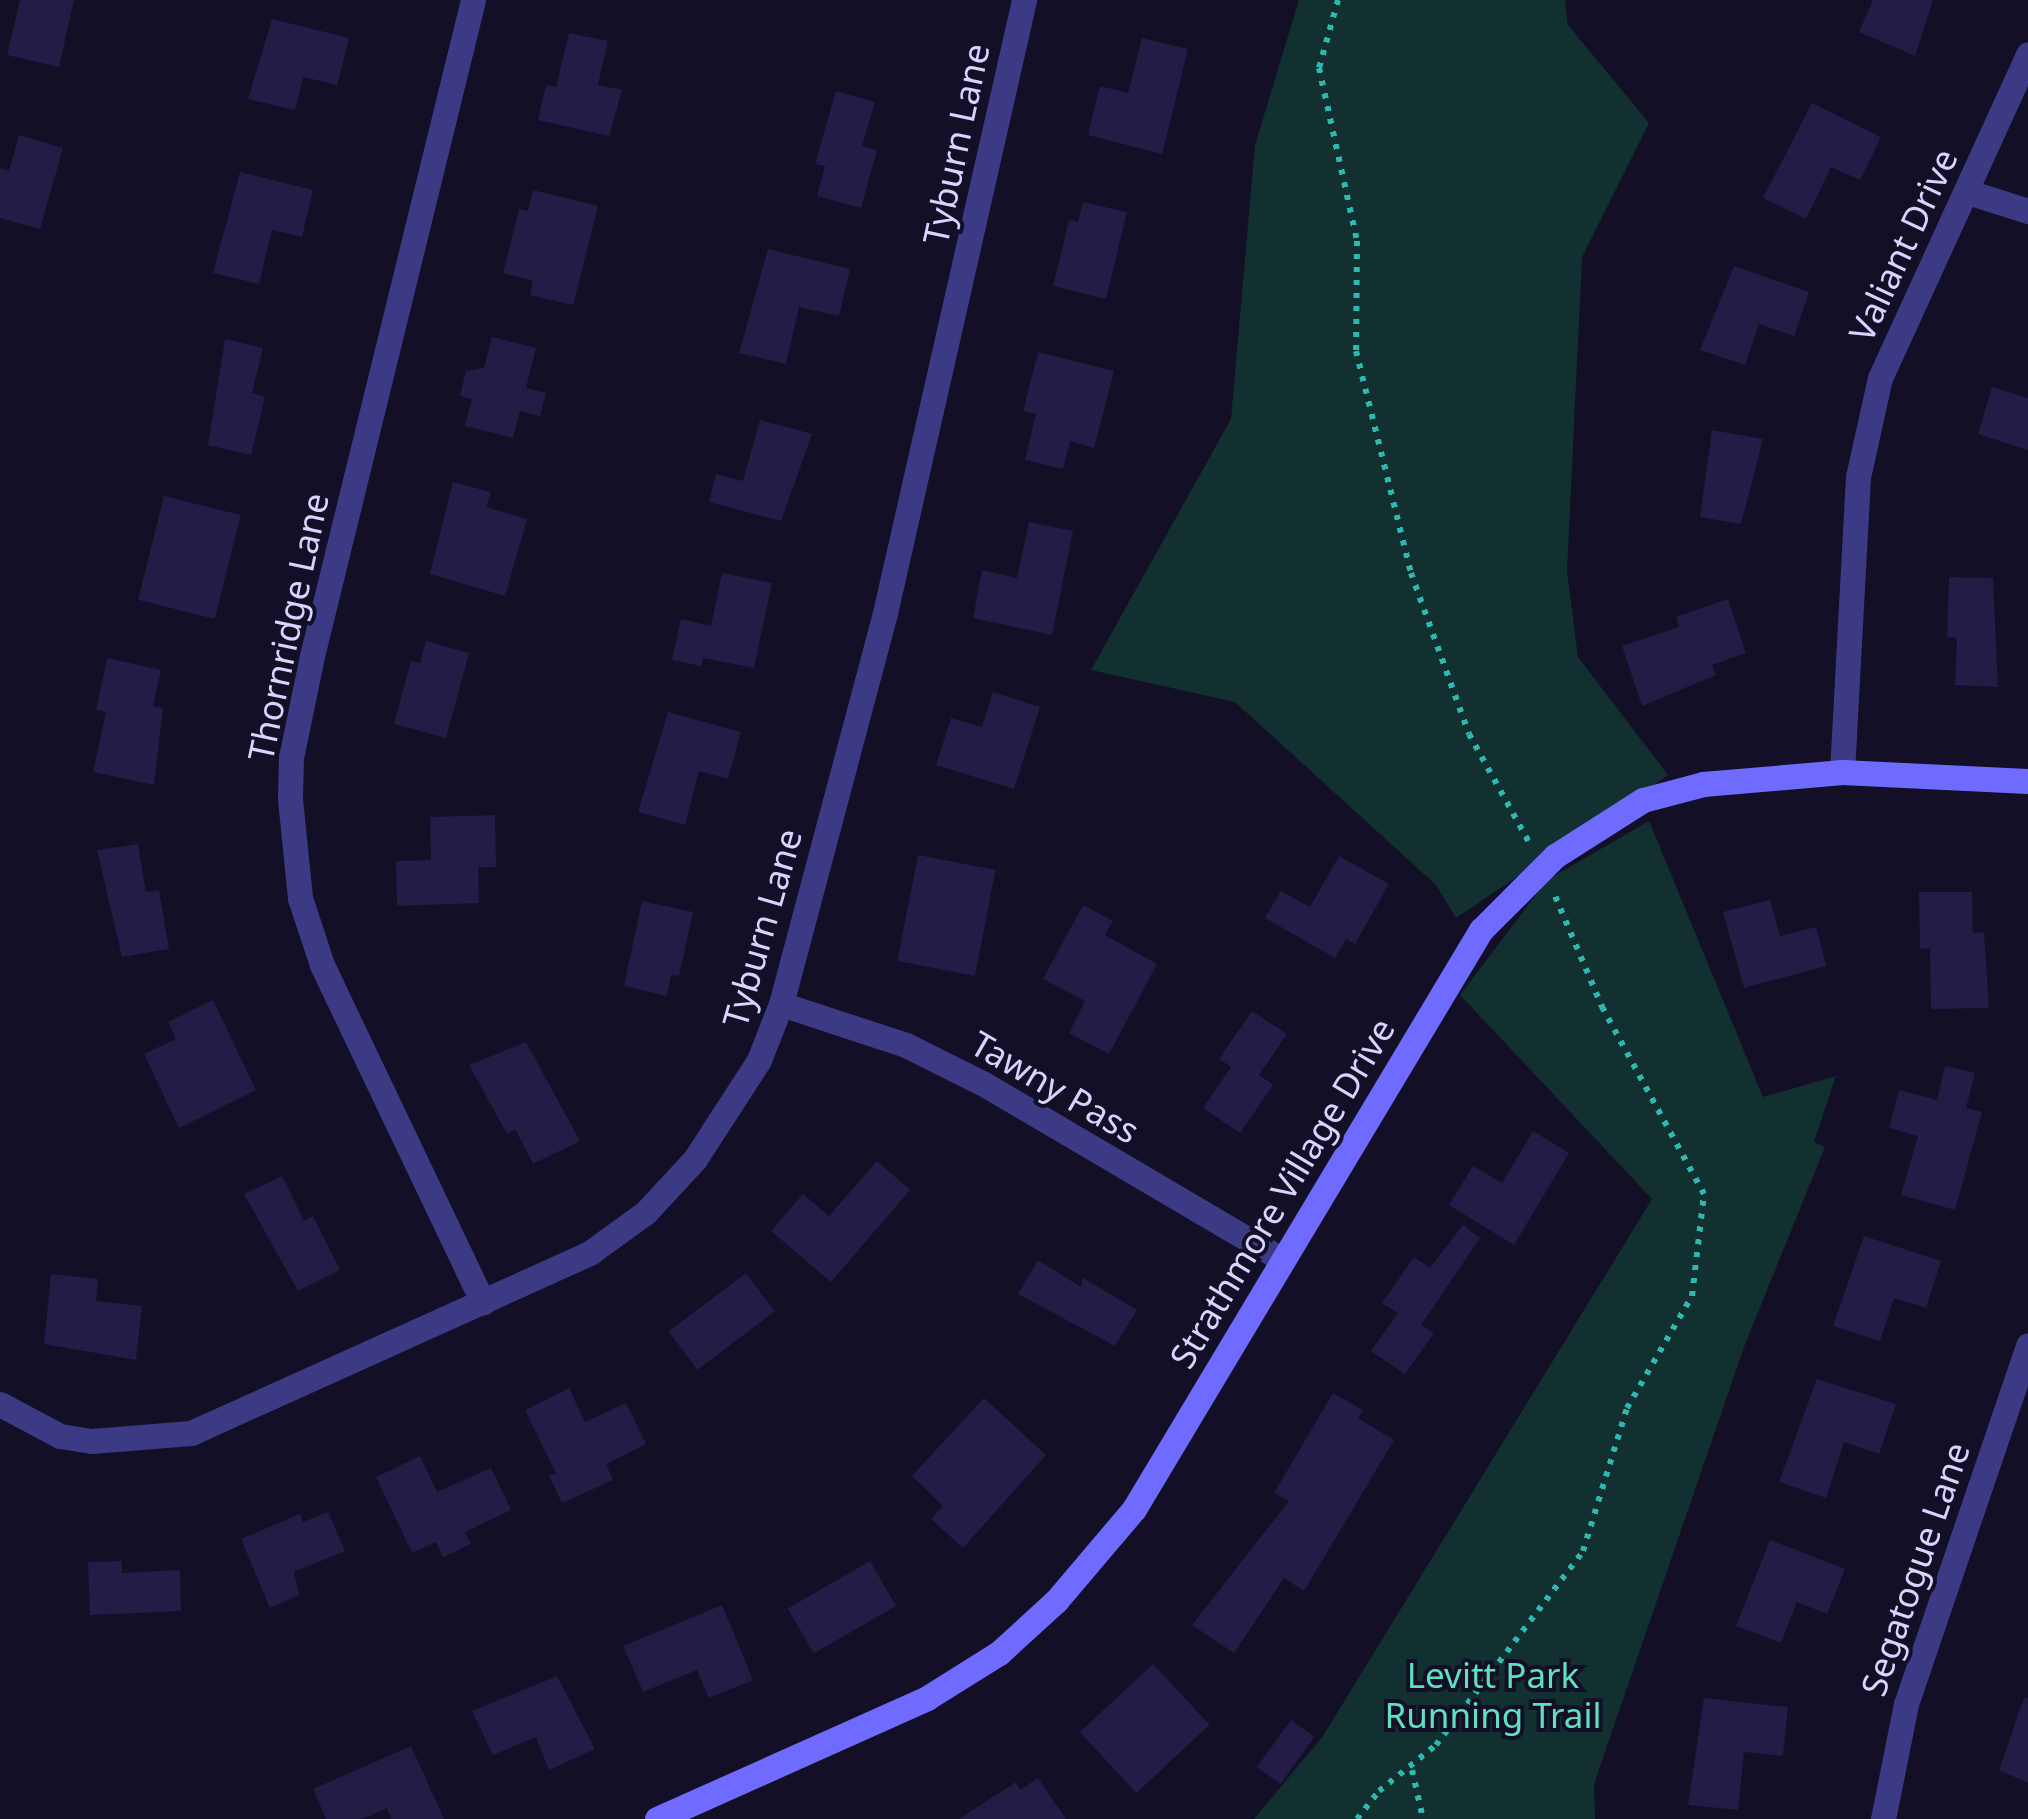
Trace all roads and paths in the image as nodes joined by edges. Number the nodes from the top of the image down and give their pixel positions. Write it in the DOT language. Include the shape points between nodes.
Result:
graph roads {
  1 [pos="473,0"];
  2 [pos="1024,0"];
  3 [pos="1338,0"];
  4 [pos="2028,54"];
  5 [pos="1968,192"];
  6 [pos="2028,211"];
  7 [pos="1842,772"];
  8 [pos="2028,782"];
  9 [pos="1543,867"];
  10 [pos="781,1004"];
  11 [pos="1283,1260"];
  12 [pos="483,1303"];
  13 [pos="2028,1345"];
  14 [pos="0,1404"];
  15 [pos="1412,1770"];
  16 [pos="658,1819"];
  17 [pos="1357,1819"];
  18 [pos="1423,1819"];
  19 [pos="1884,1819"];
  1 -- 12 [label="street, Thornridge Lane" via="312,656 291,758 290,799 300,898 322,965"];
  2 -- 10 [label="street, Tyburn Lane" via="885,613"];
  3 -- 9 [label="path" via="1319,68 1357,241 1356,351 1411,574 1469,734"];
  4 -- 5 [label="street, Valiant Drive"];
  5 -- 6 [label="street"];
  5 -- 7 [label="street, Valiant Drive" via="1898,331 1862,461"];
  7 -- 8 [label="street, Strathmore Village Drive"];
  7 -- 9 [label="street, Strathmore Village Drive" via="1703,784 1643,800"];
  9 -- 11 [label="street, Strathmore Village Drive" via="1482,930"];
  9 -- 15 [label="path" via="1603,1010 1704,1194 1692,1296 1627,1408 1583,1551"];
  10 -- 11 [label="street, Tawny Pass" via="906,1045 984,1084"];
  10 -- 12 [label="street, Tyburn Lane" via="736,1101 646,1212 590,1252"];
  11 -- 16 [label="street, Strathmore Village Drive" via="1134,1509 1056,1601 999,1653 927,1698"];
  12 -- 14 [label="street, Tyburn Lane" via="191,1432 92,1441 60,1436"];
  13 -- 19 [label="street, Segatogue Lane" via="1906,1704"];
  15 -- 17 [label="path" via="1379,1792"];
  15 -- 18 [label="path"];
}
